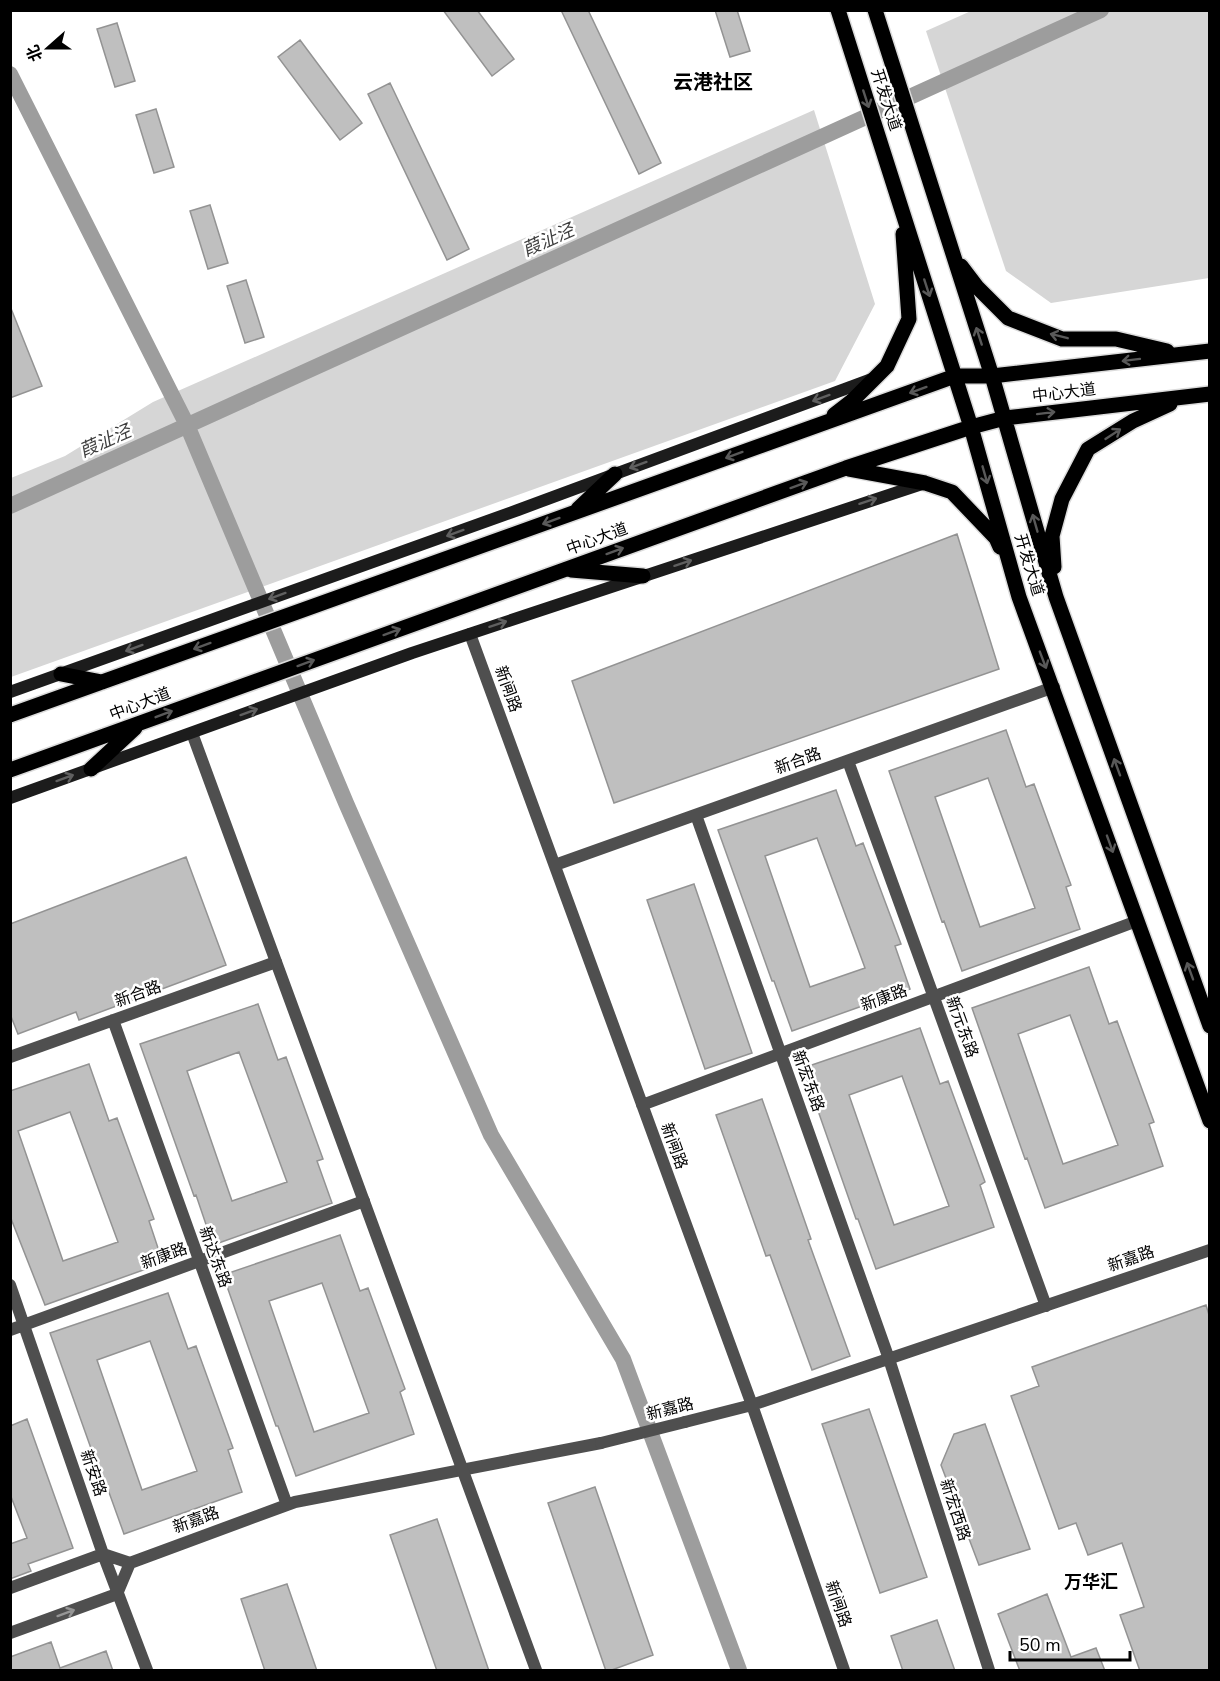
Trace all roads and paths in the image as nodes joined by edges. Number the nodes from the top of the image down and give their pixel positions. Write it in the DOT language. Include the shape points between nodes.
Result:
graph roads {
  1 [pos="838,10"];
  2 [pos="874,10"];
  3 [pos="900,204"];
  4 [pos="954,258"];
  5 [pos="1209,351"];
  6 [pos="1178,354"];
  7 [pos="955,376"];
  8 [pos="992,376"];
  9 [pos="876,378"];
  10 [pos="1209,394"];
  11 [pos="1184,397"];
  12 [pos="1005,418"];
  13 [pos="821,424"];
  14 [pos="971,427"];
  15 [pos="846,468"];
  16 [pos="615,474"];
  17 [pos="925,483"];
  18 [pos="575,513"];
  19 [pos="565,569"];
  20 [pos="643,576"];
  21 [pos="1019,597"];
  22 [pos="1056,597"];
  23 [pos="470,634"];
  24 [pos="61,674"];
  25 [pos="102,682"];
  26 [pos="1053,687"];
  27 [pos="10,692"];
  28 [pos="10,715"];
  29 [pos="140,724"];
  30 [pos="192,733"];
  31 [pos="848,761"];
  32 [pos="92,769"];
  33 [pos="10,770"];
  34 [pos="10,798"];
  35 [pos="696,815"];
  36 [pos="555,866"];
  37 [pos="1137,921"];
  38 [pos="276,962"];
  39 [pos="933,997"];
  40 [pos="113,1020"];
  41 [pos="1209,1026"];
  42 [pos="781,1054"];
  43 [pos="10,1057"];
  44 [pos="642,1105"];
  45 [pos="1209,1121"];
  46 [pos="364,1201"];
  47 [pos="1209,1250"];
  48 [pos="199,1261"];
  49 [pos="10,1285"];
  50 [pos="1046,1306"];
  51 [pos="25,1325"];
  52 [pos="10,1330"];
  53 [pos="889,1359"];
  54 [pos="752,1405"];
  55 [pos="462,1470"];
  56 [pos="287,1505"];
  57 [pos="103,1554"];
  58 [pos="130,1563"];
  59 [pos="10,1588"];
  60 [pos="117,1594"];
  61 [pos="10,1632"];
  62 [pos="147,1671"];
  63 [pos="536,1671"];
  64 [pos="844,1671"];
  65 [pos="989,1671"];
  1 -- 3 [label="main road, 开发大道, one-way"];
  2 -- 4 [label="main road, 开发大道"];
  3 -- 7 [label="main road, 开发大道, one-way"];
  3 -- 9 [label="main road" via="909,319 887,366"];
  6 -- 4 [label="main road, one-way" via="1116,339 1062,339 1008,318"];
  8 -- 4 [label="main road, 开发大道, one-way"];
  5 -- 6 [label="main road, 中心大道"];
  6 -- 8 [label="main road, 中心大道, one-way"];
  7 -- 8 [label="main road, 中心大道"];
  7 -- 13 [label="main road, 中心大道, one-way"];
  7 -- 14 [label="main road, 开发大道"];
  8 -- 12 [label="main road, 开发大道"];
  9 -- 13 [label="main road"];
  9 -- 16 [label="main road, one-way"];
  10 -- 11 [label="main road, 中心大道"];
  12 -- 11 [label="main road, 中心大道, one-way"];
  22 -- 11 [label="main road, one-way" via="1052,536 1062,499 1088,449 1133,421"];
  12 -- 14 [label="main road, 中心大道"];
  22 -- 12 [label="main road, 开发大道, one-way"];
  13 -- 18 [label="main road, 中心大道, one-way"];
  14 -- 15 [label="main road, 中心大道"];
  14 -- 21 [label="main road, 开发大道, one-way"];
  15 -- 17 [label="main road"];
  19 -- 15 [label="main road, 中心大道, one-way"];
  16 -- 18 [label="main road"];
  16 -- 24 [label="main road, one-way"];
  20 -- 17 [label="main road, one-way"];
  17 -- 21 [label="main road" via="952,492 996,538"];
  18 -- 25 [label="main road, 中心大道, one-way"];
  19 -- 20 [label="main road"];
  29 -- 19 [label="main road, 中心大道, one-way"];
  23 -- 20 [label="main road, one-way"];
  21 -- 26 [label="main road, 开发大道, one-way"];
  41 -- 22 [label="main road, 开发大道, one-way"];
  30 -- 23 [label="main road, one-way"];
  23 -- 36 [label="street, 新闸路"];
  24 -- 25 [label="main road"];
  24 -- 27 [label="main road"];
  25 -- 28 [label="main road, 中心大道"];
  26 -- 31 [label="street, 新合路"];
  26 -- 37 [label="main road, 开发大道, one-way"];
  29 -- 32 [label="main road"];
  29 -- 33 [label="main road, 中心大道"];
  30 -- 32 [label="main road"];
  30 -- 38 [label="street"];
  31 -- 35 [label="street, 新合路"];
  31 -- 39 [label="street, 新元东路"];
  34 -- 32 [label="main road, one-way"];
  35 -- 36 [label="street, 新合路"];
  35 -- 42 [label="street, 新宏东路"];
  36 -- 44 [label="street, 新闸路"];
  37 -- 39 [label="street, 新康路"];
  37 -- 45 [label="main road, 开发大道"];
  38 -- 40 [label="street, 新合路"];
  38 -- 46 [label="street"];
  39 -- 42 [label="street, 新康路"];
  39 -- 50 [label="street, 新元东路"];
  40 -- 43 [label="street, 新合路"];
  40 -- 48 [label="street, 新达东路"];
  42 -- 44 [label="street, 新康路"];
  42 -- 53 [label="street, 新宏东路"];
  44 -- 54 [label="street, 新闸路"];
  46 -- 48 [label="street, 新康路"];
  46 -- 55 [label="street"];
  47 -- 50 [label="street, 新嘉路"];
  48 -- 51 [label="street, 新康路"];
  48 -- 56 [label="street, 新达东路"];
  49 -- 51 [label="street, 新安路"];
  50 -- 53 [label="street, 新嘉路"];
  51 -- 52 [label="street, 新康路"];
  51 -- 57 [label="street, 新安路"];
  53 -- 54 [label="street, 新嘉路"];
  53 -- 65 [label="street, 新宏西路"];
  54 -- 55 [label="street, 新嘉路" via="601,1443"];
  54 -- 64 [label="street, 新闸路"];
  55 -- 56 [label="street, 新嘉路"];
  55 -- 63 [label="street"];
  56 -- 58 [label="street, 新嘉路"];
  57 -- 58 [label="street"];
  57 -- 59 [label="street"];
  57 -- 60 [label="street, 新安路"];
  58 -- 60 [label="street"];
  61 -- 60 [label="street, one-way"];
  60 -- 62 [label="street, 新安路"];
}
